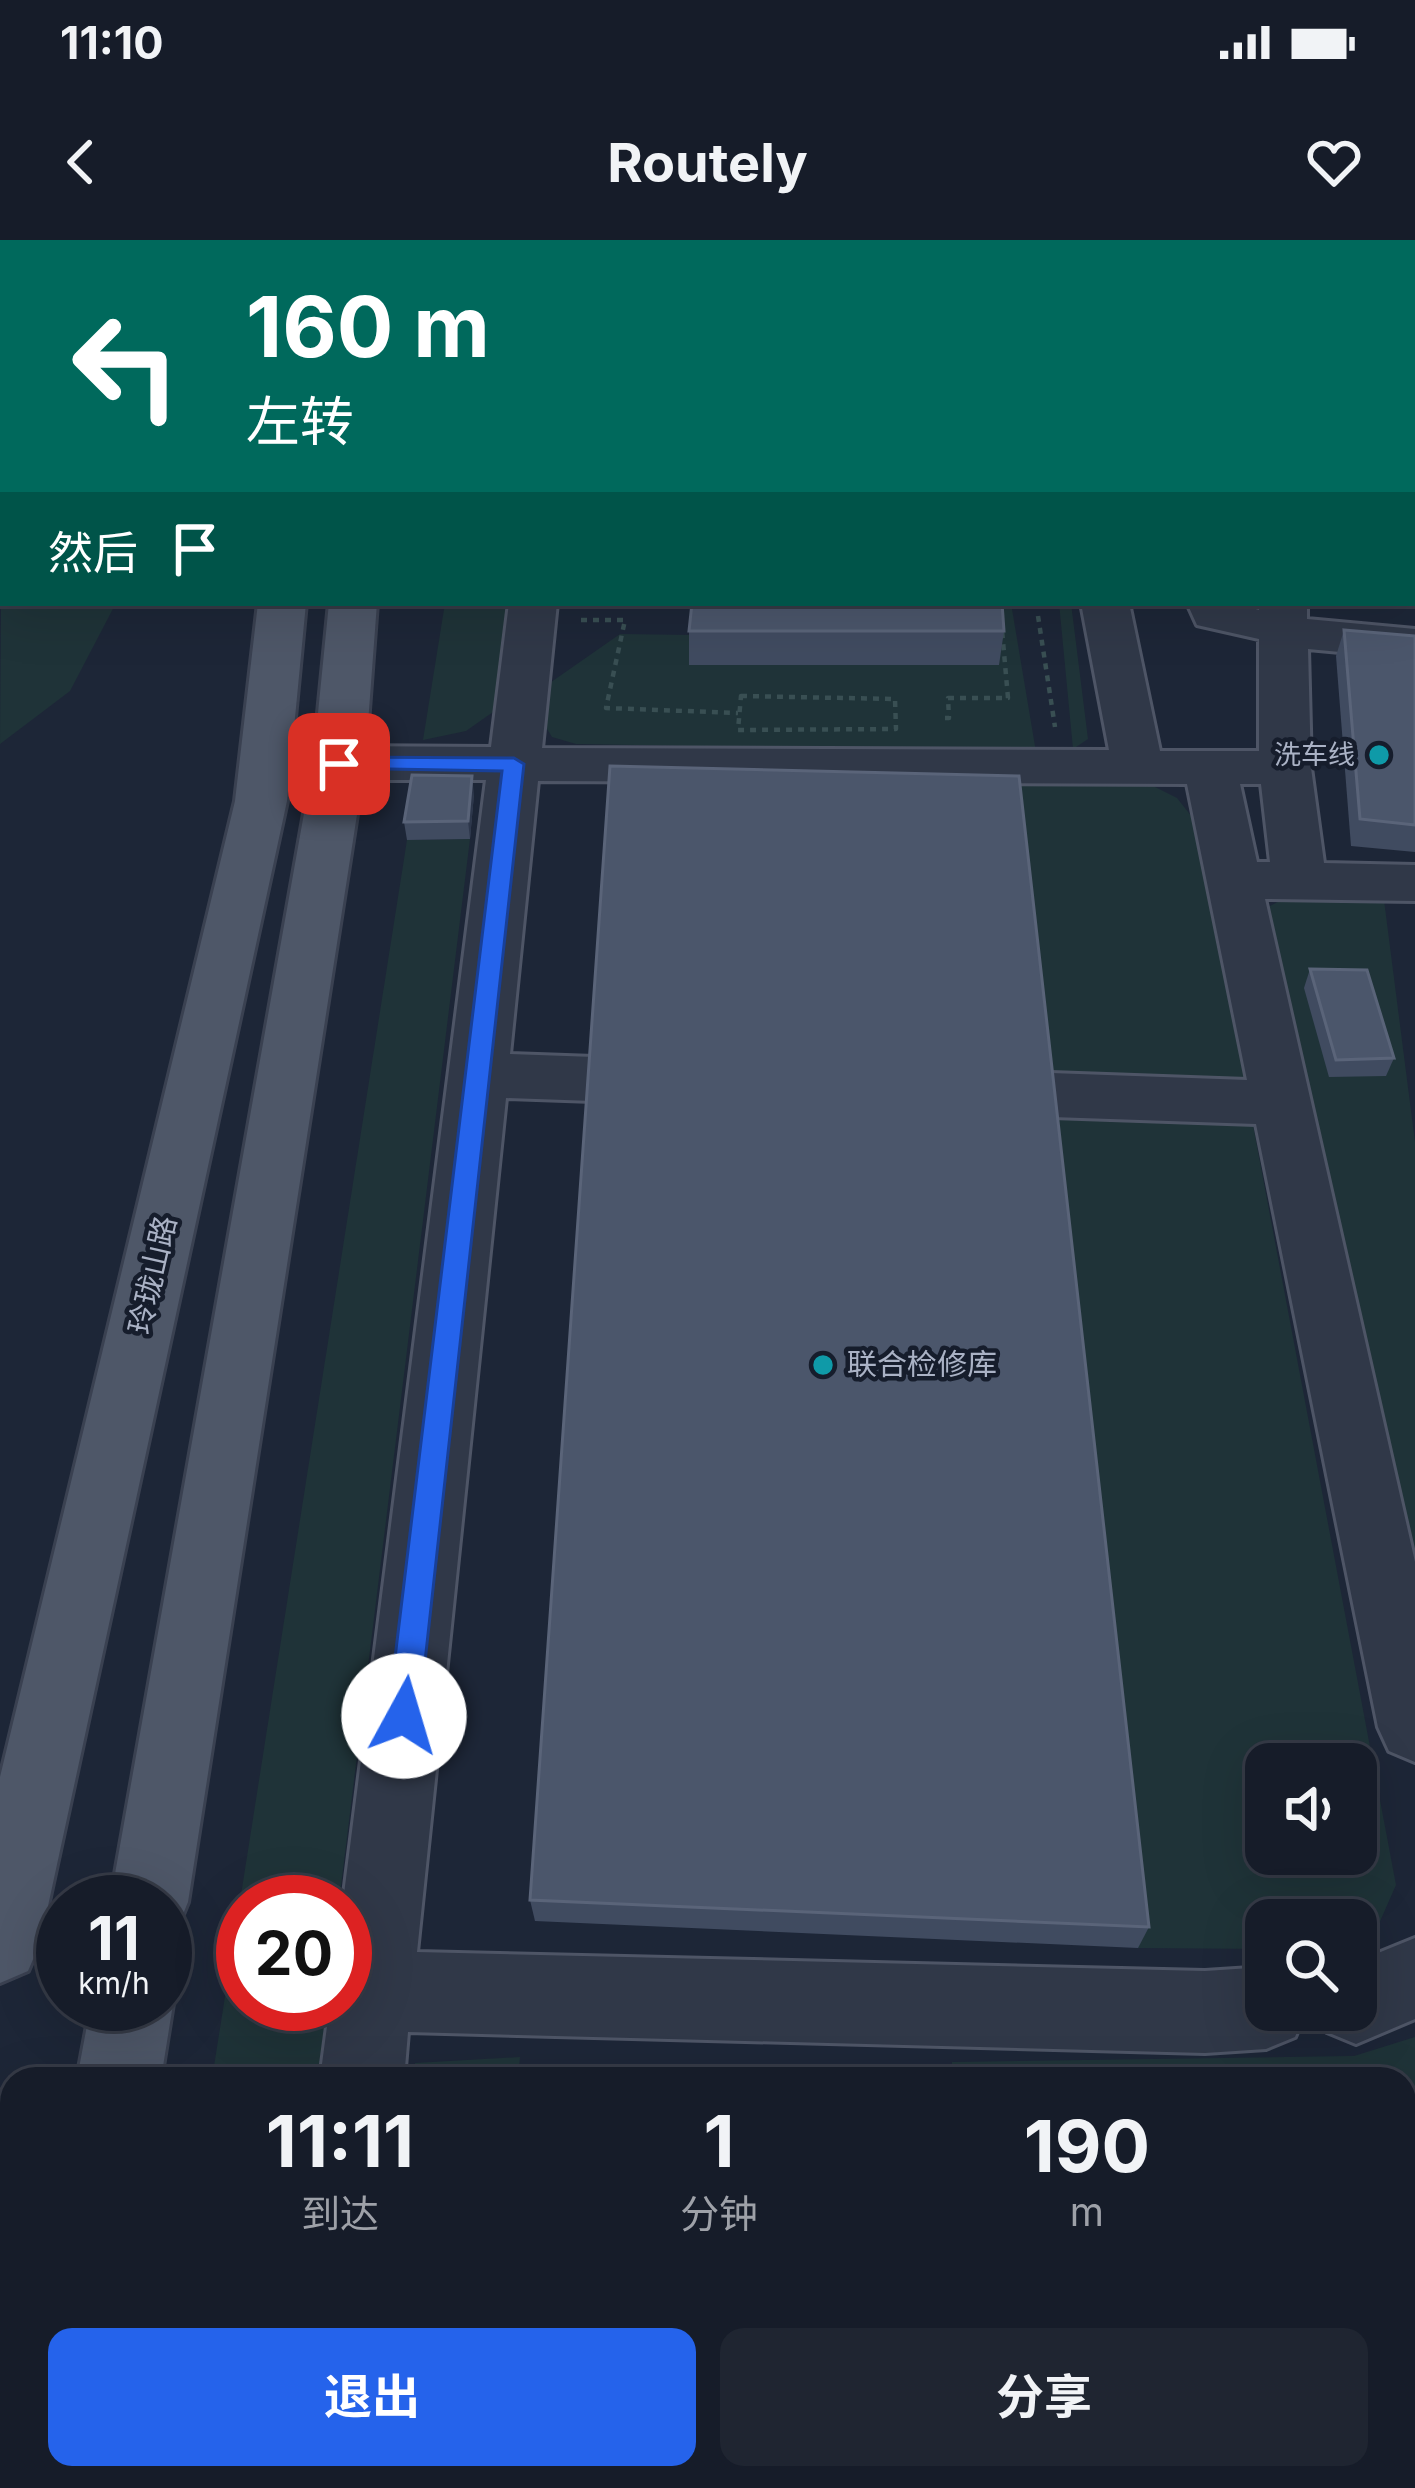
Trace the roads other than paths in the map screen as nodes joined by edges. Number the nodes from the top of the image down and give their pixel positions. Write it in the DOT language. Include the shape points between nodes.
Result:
graph roads {
  1 [pos="282,606"];
  2 [pos="353,606"];
  3 [pos="1107,606"];
  4 [pos="1212,606"];
  5 [pos="532,612"];
  6 [pos="1283,617"];
  7 [pos="1415,644"];
  8 [pos="339,764"];
  9 [pos="514,764"];
  10 [pos="1138,767"];
  11 [pos="1210,768"];
  12 [pos="1285,768"];
  13 [pos="1228,855"];
  14 [pos="1296,857"];
  15 [pos="1415,883"];
  16 [pos="478,1075"];
  17 [pos="738,1084"];
  18 [pos="903,1090"];
  19 [pos="1282,1103"];
  20 [pos="1415,1727"];
  21 [pos="154,1875"];
  22 [pos="0,1943"];
  23 [pos="1415,1978"];
  24 [pos="372,1990"];
  25 [pos="1377,1994"];
  26 [pos="1245,2009"];
  27 [pos="127,2031"];
  28 [pos="367,2031"];
  29 [pos="121,2067"];
  30 [pos="363,2067"];
  1 -- 22 [label="main road, 玲珑山路" via="261,802"];
  2 -- 8 [label="main road"];
  3 -- 10 [label="lane"];
  4 -- 6 [label="lane" via="1214,615"];
  5 -- 9 [label="lane"];
  6 -- 7 [label="lane" via="1366,644"];
  6 -- 12 [label="lane"];
  8 -- 9 [label="lane"];
  8 -- 21 [label="main road"];
  9 -- 10 [label="lane"];
  9 -- 16 [label="lane"];
  10 -- 11 [label="lane"];
  11 -- 12 [label="lane"];
  11 -- 13 [label="lane"];
  12 -- 14 [label="lane"];
  13 -- 14 [label="lane"];
  13 -- 19 [label="lane"];
  14 -- 15 [label="lane"];
  16 -- 17 [label="lane"];
  16 -- 24 [label="lane"];
  18 -- 19 [label="lane"];
  19 -- 20 [label="lane"];
  23 -- 25 [label="lane"];
  24 -- 26 [label="lane"];
  27 -- 29 [label="main road"];
  28 -- 30 [label="lane"];
}
